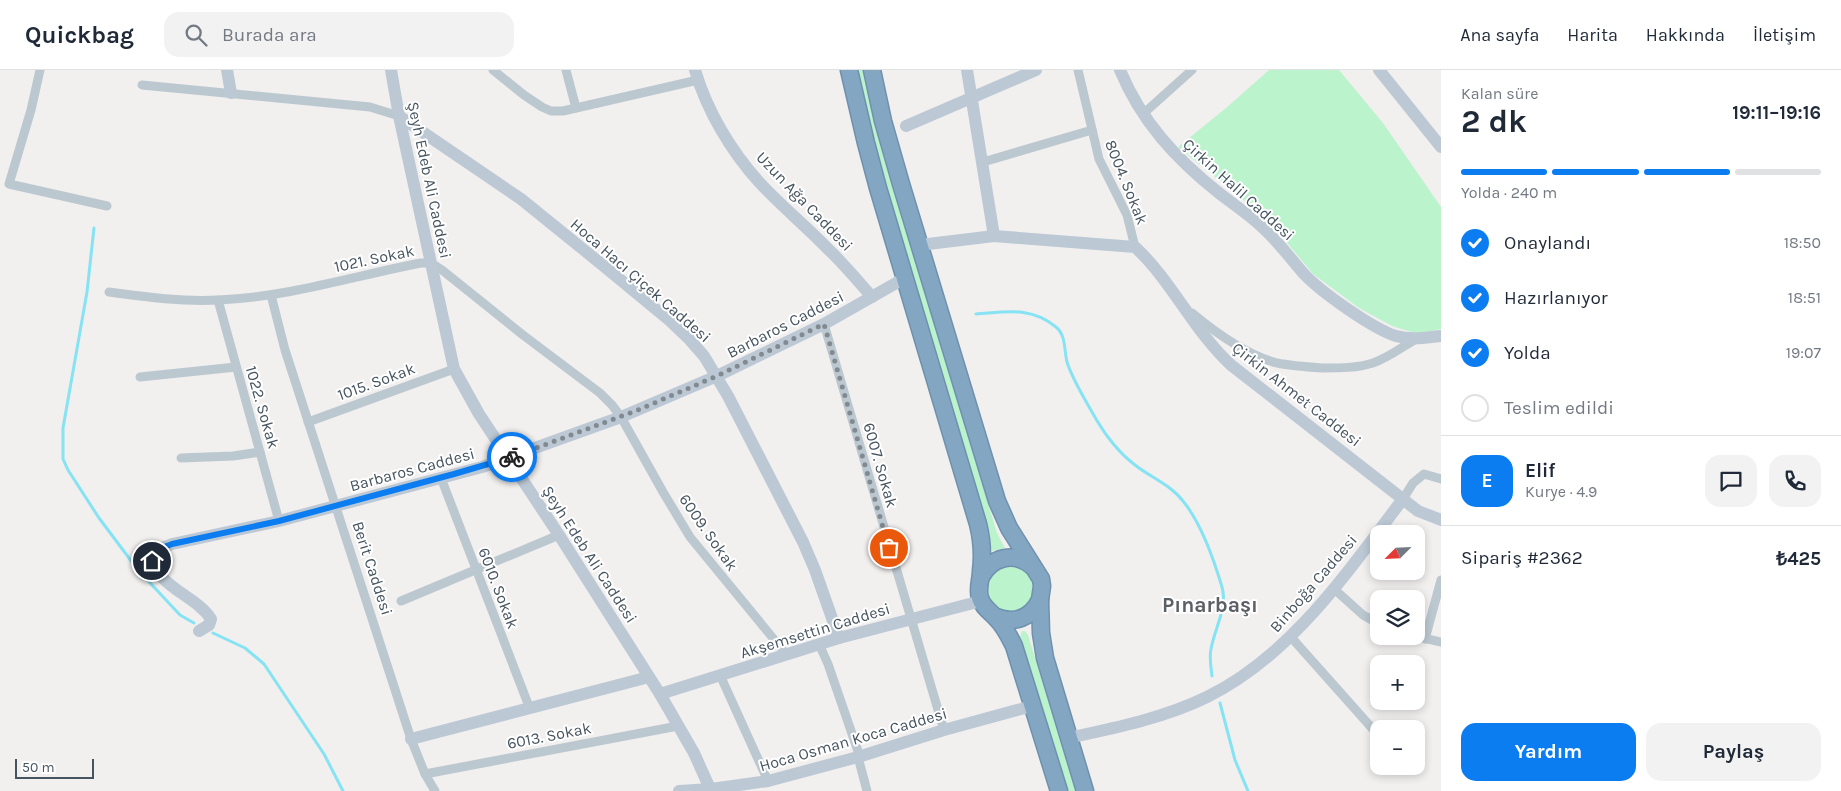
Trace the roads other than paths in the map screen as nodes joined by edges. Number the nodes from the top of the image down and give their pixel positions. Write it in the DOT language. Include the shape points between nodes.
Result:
graph roads {
  1 [pos="40,70"];
  2 [pos="227,70"];
  3 [pos="391,70"];
  4 [pos="493,70"];
  5 [pos="566,70"];
  6 [pos="849,70"];
  7 [pos="872,70"];
  8 [pos="968,70"];
  9 [pos="1036,70"];
  10 [pos="1078,70"];
  11 [pos="1120,70"];
  12 [pos="1192,70"];
  13 [pos="1379,70"];
  14 [pos="697,75"];
  15 [pos="142,85"];
  16 [pos="231,93"];
  17 [pos="972,98"];
  18 [pos="576,108"];
  19 [pos="1143,114"];
  20 [pos="400,116"];
  21 [pos="906,126"];
  22 [pos="1092,130"];
  23 [pos="1441,147"];
  24 [pos="983,162"];
  25 [pos="107,206"];
  26 [pos="994,236"];
  27 [pos="920,245"];
  28 [pos="1135,246"];
  29 [pos="431,263"];
  30 [pos="905,278"];
  31 [pos="109,292"];
  32 [pos="270,295"];
  33 [pos="872,297"];
  34 [pos="218,300"];
  35 [pos="1182,305"];
  36 [pos="824,324"];
  37 [pos="1441,336"];
  38 [pos="1416,339"];
  39 [pos="236,367"];
  40 [pos="454,369"];
  41 [pos="717,376"];
  42 [pos="140,377"];
  43 [pos="622,417"];
  44 [pos="308,422"];
  45 [pos="260,452"];
  46 [pos="181,458"];
  47 [pos="509,458"];
  48 [pos="441,478"];
  49 [pos="1441,479"];
  50 [pos="1403,499"];
  51 [pos="336,506"];
  52 [pos="1441,520"];
  53 [pos="279,521"];
  54 [pos="559,536"];
  55 [pos="1034,568"];
  56 [pos="476,570"];
  57 [pos="981,577"];
  58 [pos="1441,580"];
  59 [pos="1333,588"];
  60 [pos="1040,600"];
  61 [pos="401,601"];
  62 [pos="981,601"];
  63 [pos="996,618"];
  64 [pos="1370,618"];
  65 [pos="910,619"];
  66 [pos="199,631"];
  67 [pos="1290,636"];
  68 [pos="839,638"];
  69 [pos="1425,639"];
  70 [pos="1441,642"];
  71 [pos="819,644"];
  72 [pos="786,654"];
  73 [pos="720,675"];
  74 [pos="649,677"];
  75 [pos="660,694"];
  76 [pos="1032,706"];
  77 [pos="530,708"];
  78 [pos="678,726"];
  79 [pos="1370,726"];
  80 [pos="944,730"];
  81 [pos="1068,738"];
  82 [pos="411,739"];
  83 [pos="859,757"];
  84 [pos="425,774"];
  85 [pos="768,781"];
  86 [pos="711,790"];
  87 [pos="435,791"];
  88 [pos="679,791"];
  89 [pos="867,791"];
  90 [pos="1059,791"];
  91 [pos="1084,791"];
  1 -- 25 [label="street" via="32,110 9,184"];
  2 -- 16 [label="street"];
  3 -- 20 [label="street, Şeyh Edeb Ali Caddesi"];
  4 -- 18 [label="street" via="542,107 551,111"];
  5 -- 18 [label="street"];
  6 -- 30 [label="highway" via="866,143"];
  7 -- 27 [label="highway"];
  8 -- 17 [label="street"];
  9 -- 17 [label="street"];
  10 -- 22 [label="street, 8004. Sokak"];
  11 -- 19 [label="street, Çirkin Halil Caddesi"];
  12 -- 19 [label="street"];
  13 -- 23 [label="street"];
  14 -- 18 [label="street"];
  14 -- 33 [label="street, Uzun Ağa Caddesi" via="726,138 759,182"];
  15 -- 16 [label="street"];
  16 -- 20 [label="street" via="370,107"];
  17 -- 21 [label="street"];
  17 -- 24 [label="street"];
  19 -- 38 [label="street, Çirkin Halil Caddesi" via="1183,162 1260,224 1315,285 1387,333"];
  20 -- 29 [label="street, Şeyh Edeb Ali Caddesi"];
  20 -- 41 [label="street, Hoca Hacı Çiçek Caddesi" via="520,199 606,267 689,339"];
  22 -- 24 [label="street"];
  22 -- 28 [label="street, 8004. Sokak" via="1099,159 1128,215"];
  24 -- 26 [label="street"];
  26 -- 27 [label="street"];
  26 -- 28 [label="street"];
  27 -- 55 [label="highway" via="1002,516"];
  28 -- 35 [label="street, Çirkin Ahmet Caddesi"];
  29 -- 32 [label="street, 1021. Sokak"];
  29 -- 40 [label="street, Şeyh Edeb Ali Caddesi"];
  29 -- 43 [label="street, 1021. Sokak" via="600,393"];
  30 -- 33 [label="street, Barbaros Caddesi"];
  30 -- 57 [label="highway" via="978,524 982,546"];
  31 -- 34 [label="street, 1021. Sokak" via="149,298"];
  32 -- 34 [label="street, 1021. Sokak"];
  32 -- 44 [label="street, Berit Caddesi"];
  33 -- 36 [label="street, Barbaros Caddesi"];
  34 -- 39 [label="street, 1022. Sokak"];
  35 -- 38 [label="street" via="1247,350 1290,365 1356,367 1382,360"];
  35 -- 50 [label="street, Çirkin Ahmet Caddesi" via="1211,345 1231,365"];
  36 -- 41 [label="street, Barbaros Caddesi"];
  36 -- 65 [label="street, 6007. Sokak"];
  37 -- 38 [label="street, Çirkin Halil Caddesi"];
  39 -- 42 [label="street"];
  39 -- 45 [label="street, 1022. Sokak"];
  40 -- 44 [label="street, 1015. Sokak"];
  40 -- 47 [label="street, Şeyh Edeb Ali Caddesi"];
  41 -- 43 [label="street, Barbaros Caddesi"];
  41 -- 68 [label="street, Hoca Hacı Çiçek Caddesi" via="803,542"];
  43 -- 47 [label="street, Barbaros Caddesi"];
  43 -- 72 [label="street, 6009. Sokak" via="690,537"];
  44 -- 51 [label="street, Berit Caddesi"];
  45 -- 46 [label="street"];
  45 -- 53 [label="street, 1022. Sokak"];
  47 -- 48 [label="street, Barbaros Caddesi"];
  47 -- 54 [label="street, Şeyh Edeb Ali Caddesi"];
  48 -- 51 [label="street, Barbaros Caddesi"];
  48 -- 56 [label="street, 6010. Sokak"];
  49 -- 50 [label="street" via="1424,474 1413,483"];
  50 -- 52 [label="street, Çirkin Ahmet Caddesi" via="1418,511"];
  50 -- 59 [label="street, Binboğa Caddesi"];
  51 -- 53 [label="street, Barbaros Caddesi"];
  51 -- 82 [label="street, Berit Caddesi"];
  53 -- 66 [label="street, Barbaros Caddesi" via="172,544 154,551 156,569 211,619 209,625"];
  54 -- 56 [label="street"];
  54 -- 74 [label="street, Şeyh Edeb Ali Caddesi"];
  55 -- 57 [label="highway" via="1021,559 1006,558 992,563"];
  55 -- 60 [label="highway" via="1041,579"];
  56 -- 61 [label="street"];
  56 -- 77 [label="street, 6010. Sokak"];
  57 -- 62 [label="highway"];
  58 -- 69 [label="street"];
  59 -- 64 [label="street"];
  59 -- 67 [label="street, Binboğa Caddesi"];
  60 -- 63 [label="highway" via="1025,617 1010,621"];
  60 -- 81 [label="highway" via="1044,652"];
  62 -- 63 [label="highway"];
  62 -- 65 [label="street, Akşemsettin Caddesi"];
  63 -- 76 [label="highway" via="1014,646"];
  65 -- 68 [label="street, Akşemsettin Caddesi"];
  65 -- 80 [label="street, 6007. Sokak"];
  67 -- 79 [label="street"];
  67 -- 81 [label="street, Binboğa Caddesi" via="1250,670 1208,697 1161,715"];
  68 -- 71 [label="street, Akşemsettin Caddesi"];
  69 -- 70 [label="street"];
  71 -- 72 [label="street, Akşemsettin Caddesi"];
  71 -- 83 [label="street"];
  72 -- 73 [label="street, Akşemsettin Caddesi"];
  73 -- 75 [label="street, Akşemsettin Caddesi"];
  73 -- 85 [label="street"];
  74 -- 75 [label="street, Şeyh Edeb Ali Caddesi"];
  74 -- 77 [label="street"];
  75 -- 78 [label="street, Şeyh Edeb Ali Caddesi"];
  76 -- 80 [label="street, Hoca Osman Koca Caddesi"];
  76 -- 90 [label="highway"];
  77 -- 82 [label="street"];
  78 -- 84 [label="street, 6013. Sokak"];
  78 -- 86 [label="street, Şeyh Edeb Ali Caddesi"];
  80 -- 83 [label="street, Hoca Osman Koca Caddesi"];
  81 -- 91 [label="highway"];
  82 -- 84 [label="street, Berit Caddesi"];
  83 -- 85 [label="street, Hoca Osman Koca Caddesi"];
  83 -- 89 [label="street"];
  84 -- 87 [label="street, Berit Caddesi"];
  85 -- 86 [label="street, Hoca Osman Koca Caddesi"];
  86 -- 88 [label="street, Hoca Osman Koca Caddesi"];
}
